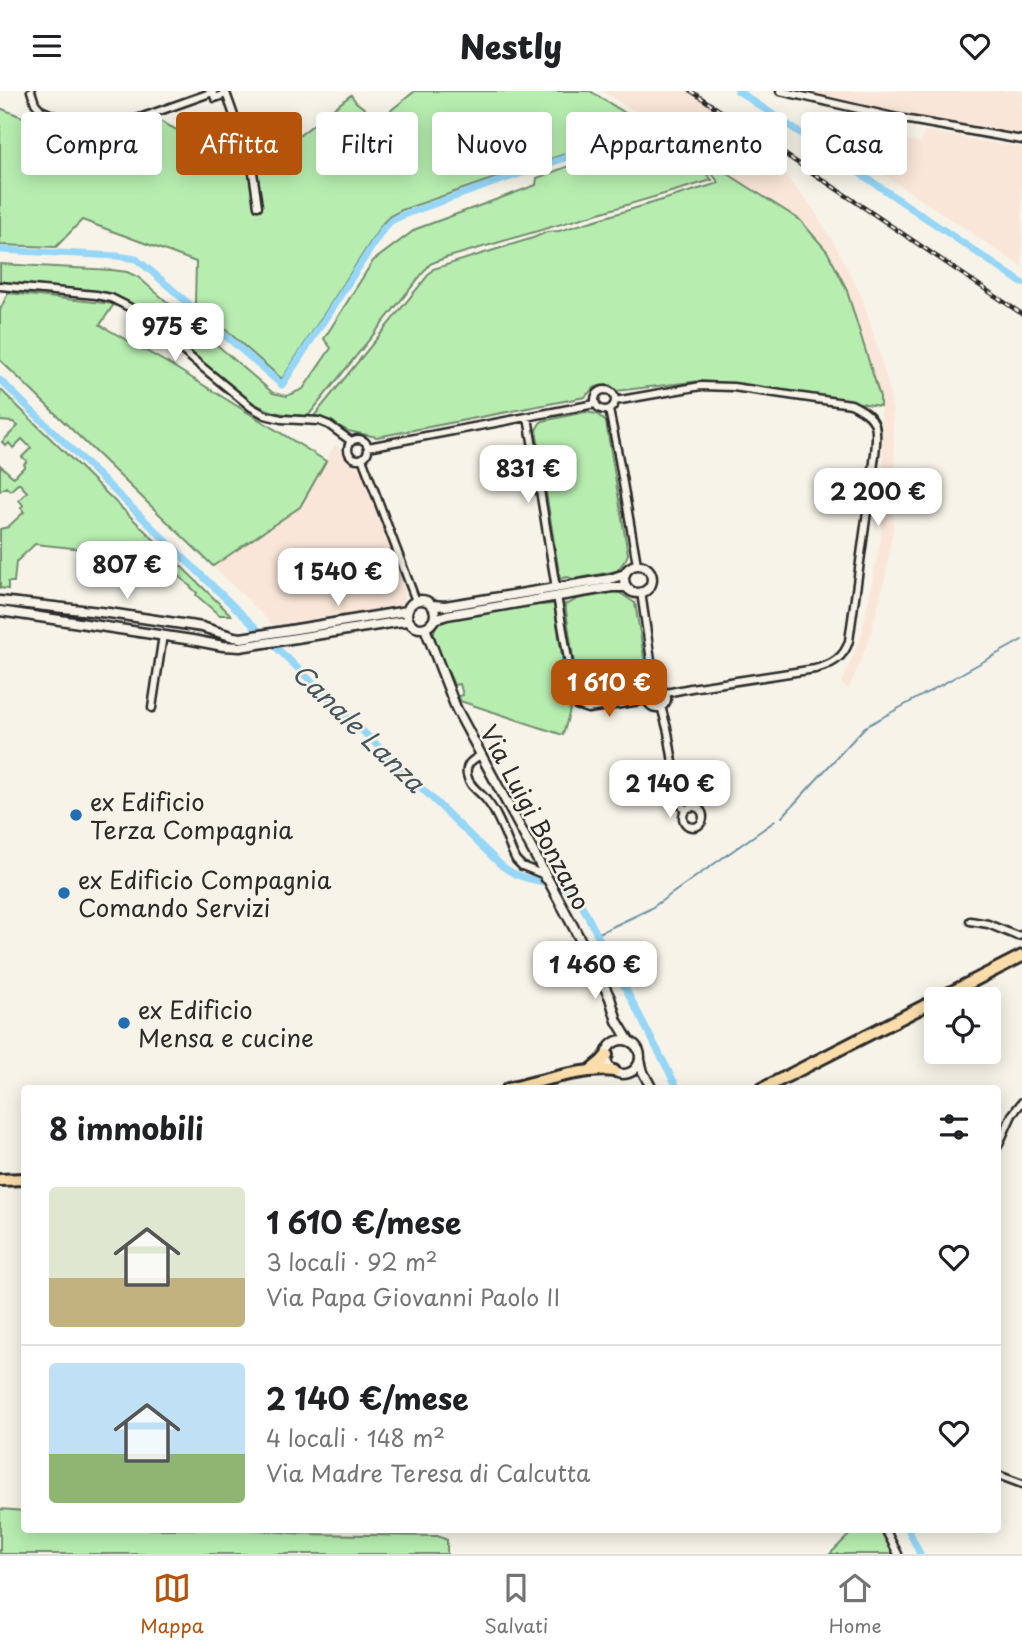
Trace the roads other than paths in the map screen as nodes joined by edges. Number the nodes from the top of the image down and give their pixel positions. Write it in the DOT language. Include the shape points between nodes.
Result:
graph roads {
  1 [pos="31,91"];
  2 [pos="780,91"];
  3 [pos="226,92"];
  4 [pos="1022,141"];
  5 [pos="258,206"];
  6 [pos="0,286"];
  7 [pos="615,401"];
  8 [pos="595,404"];
  9 [pos="608,410"];
  10 [pos="528,417"];
  11 [pos="351,441"];
  12 [pos="368,447"];
  13 [pos="362,458"];
  14 [pos="637,564"];
  15 [pos="625,573"];
  16 [pos="626,587"];
  17 [pos="556,592"];
  18 [pos="641,592"];
  19 [pos="0,601"];
  20 [pos="416,601"];
  21 [pos="432,605"];
  22 [pos="0,611"];
  23 [pos="407,611"];
  24 [pos="109,613"];
  25 [pos="435,619"];
  26 [pos="409,621"];
  27 [pos="194,626"];
  28 [pos="108,627"];
  29 [pos="425,628"];
  30 [pos="163,635"];
  31 [pos="192,639"];
  32 [pos="655,688"];
  33 [pos="666,693"];
  34 [pos="647,699"];
  35 [pos="661,706"];
  36 [pos="152,708"];
  37 [pos="481,755"];
  38 [pos="685,811"];
  39 [pos="556,910"];
  40 [pos="970,921"];
  41 [pos="1022,935"];
  42 [pos="1022,955"];
  43 [pos="617,1021"];
  44 [pos="629,1041"];
  45 [pos="616,1042"];
  46 [pos="607,1055"];
  47 [pos="640,1060"];
  48 [pos="614,1071"];
  49 [pos="586,1072"];
  50 [pos="626,1073"];
  51 [pos="526,1085"];
  52 [pos="650,1085"];
  53 [pos="770,1085"];
  54 [pos="1022,1102"];
  55 [pos="1001,1139"];
  56 [pos="21,1179"];
  57 [pos="0,1180"];
  58 [pos="1001,1476"];
  59 [pos="1022,1484"];
  60 [pos="887,1533"];
  61 [pos="898,1554"];
  1 -- 3 [label="street" via="41,110 92,132"];
  2 -- 4 [label="street"];
  3 -- 5 [label="street" via="252,166"];
  6 -- 11 [label="street" via="111,298 251,407 281,419 319,421"];
  7 -- 8 [label="street" via="605,390 596,394"];
  7 -- 9 [label="street"];
  7 -- 33 [label="street" via="701,386 733,387 851,404 875,426 847,647 833,664"];
  8 -- 9 [label="street"];
  8 -- 10 [label="street"];
  9 -- 14 [label="street"];
  10 -- 12 [label="street"];
  10 -- 17 [label="street"];
  11 -- 12 [label="street" via="363,440"];
  11 -- 13 [label="street" via="349,454"];
  12 -- 13 [label="street"];
  13 -- 20 [label="street"];
  14 -- 15 [label="street"];
  14 -- 18 [label="street" via="647,568 652,577 650,587"];
  15 -- 16 [label="street"];
  15 -- 17 [label="street"];
  16 -- 17 [label="street"];
  16 -- 18 [label="street"];
  17 -- 21 [label="street"];
  17 -- 25 [label="street"];
  17 -- 34 [label="street" via="576,705 588,709"];
  18 -- 32 [label="street"];
  19 -- 24 [label="street"];
  20 -- 21 [label="street"];
  20 -- 23 [label="street"];
  21 -- 25 [label="street"];
  22 -- 28 [label="street"];
  23 -- 26 [label="street"];
  23 -- 27 [label="street" via="253,636 234,637"];
  24 -- 27 [label="street"];
  24 -- 28 [label="street"];
  25 -- 29 [label="street"];
  26 -- 29 [label="street"];
  26 -- 31 [label="street" via="231,647"];
  27 -- 31 [label="street"];
  28 -- 30 [label="street"];
  29 -- 37 [label="street, Via Luigi Bonzano" via="456,708"];
  30 -- 31 [label="street"];
  30 -- 36 [label="street"];
  32 -- 33 [label="street"];
  32 -- 34 [label="street"];
  33 -- 35 [label="street"];
  34 -- 35 [label="street" via="652,706"];
  35 -- 38 [label="street"];
  37 -- 39 [label="street" via="467,767 470,783 492,808 516,860 542,874 558,902"];
  37 -- 43 [label="street, Via Luigi Bonzano" via="597,971"];
  40 -- 41 [label="street"];
  42 -- 53 [label="highway"];
  43 -- 44 [label="street, Via Luigi Bonzano"];
  43 -- 45 [label="street, Via Luigi Bonzano"];
  44 -- 45 [label="street"];
  44 -- 47 [label="street" via="638,1049"];
  45 -- 46 [label="street"];
  46 -- 48 [label="street"];
  46 -- 49 [label="highway"];
  47 -- 50 [label="street"];
  47 -- 52 [label="street"];
  48 -- 49 [label="highway"];
  48 -- 50 [label="street"];
  49 -- 51 [label="highway"];
  50 -- 52 [label="street"];
  54 -- 55 [label="street"];
  56 -- 57 [label="highway"];
  58 -- 59 [label="street"];
  60 -- 61 [label="street"];
}
